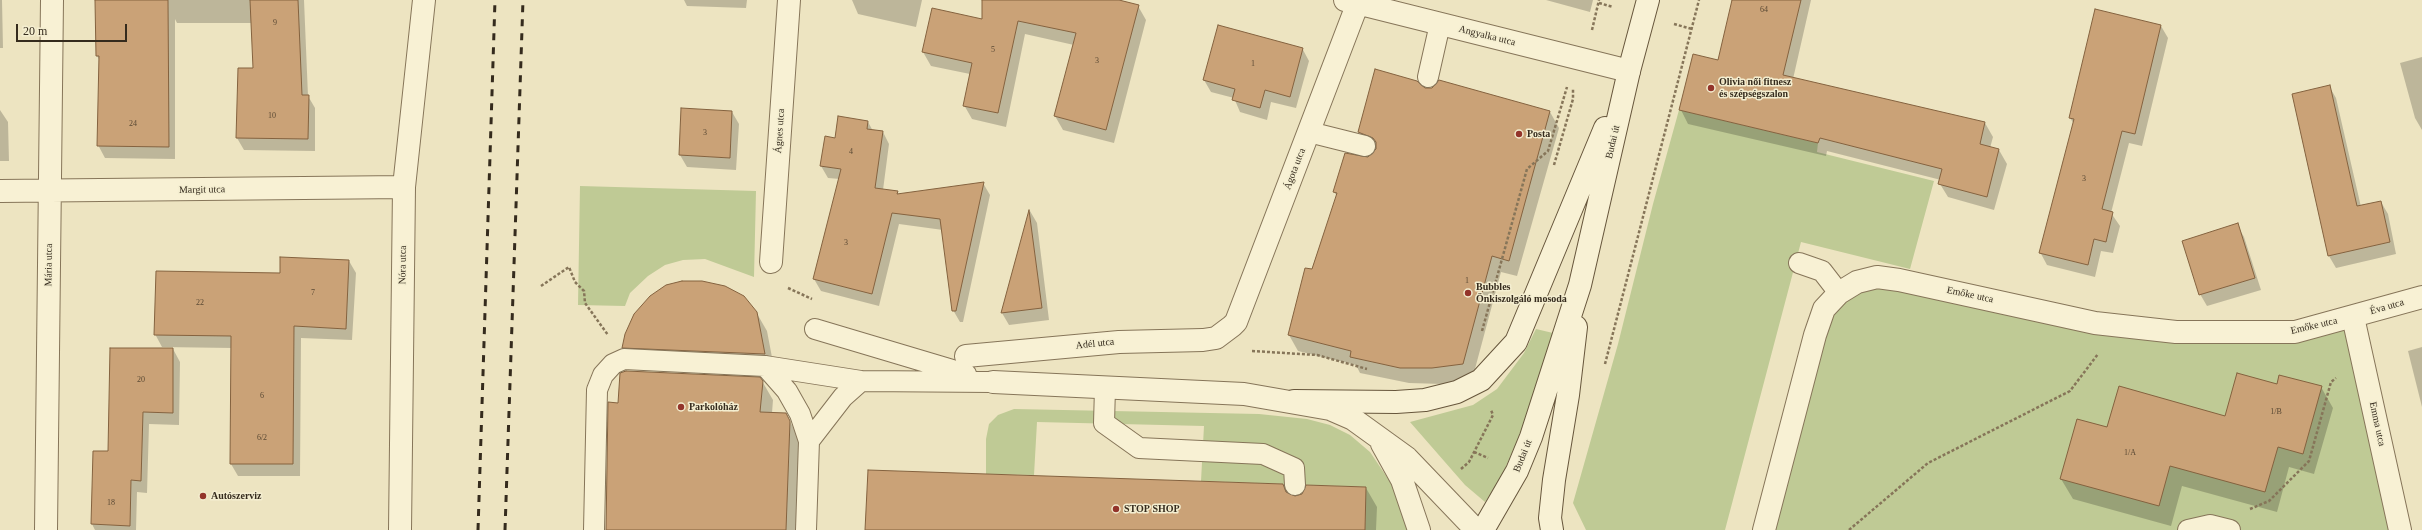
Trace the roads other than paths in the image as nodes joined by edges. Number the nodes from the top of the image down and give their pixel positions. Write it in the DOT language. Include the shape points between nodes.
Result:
graph roads {
  1 [pos="52,0"];
  2 [pos="424,0"];
  3 [pos="789,0"];
  4 [pos="1648,0"];
  5 [pos="1354,1"];
  6 [pos="1440,24"];
  7 [pos="1629,71"];
  8 [pos="1428,77"];
  9 [pos="1309,132"];
  10 [pos="1365,146"];
  11 [pos="404,187"];
  12 [pos="0,191"];
  13 [pos="50,192"];
  14 [pos="771,262"];
  15 [pos="1799,263"];
  16 [pos="1580,284"];
  17 [pos="1839,292"];
  18 [pos="2422,297"];
  19 [pos="2353,317"];
  20 [pos="815,329"];
  21 [pos="1227,330"];
  22 [pos="966,356"];
  23 [pos="765,366"];
  24 [pos="861,380"];
  25 [pos="993,382"];
  26 [pos="1105,388"];
  27 [pos="1294,401"];
  28 [pos="1378,438"];
  29 [pos="809,441"];
  30 [pos="1295,485"];
  31 [pos="46,530"];
  32 [pos="400,530"];
  33 [pos="594,530"];
  34 [pos="806,530"];
  35 [pos="1419,530"];
  36 [pos="1476,530"];
  37 [pos="1483,530"];
  38 [pos="1552,530"];
  39 [pos="1764,530"];
  40 [pos="2188,530"];
  41 [pos="2230,530"];
  42 [pos="2400,530"];
  1 -- 13 [label="street, Mária utca"];
  2 -- 11 [label="street, Nóra utca"];
  3 -- 14 [label="street, Ágnes utca"];
  4 -- 7 [label="street, Budai út"];
  5 -- 6 [label="street, Angyalka utca"];
  5 -- 9 [label="street, Ágota utca"];
  6 -- 7 [label="street, Angyalka utca"];
  6 -- 8 [label="lane"];
  7 -- 16 [label="street, Budai út"];
  7 -- 27 [label="street" via="1516,342 1481,380 1457,392 1425,400"];
  9 -- 10 [label="lane"];
  9 -- 21 [label="street, Ágota utca" via="1236,322"];
  11 -- 13 [label="street, Margit utca"];
  11 -- 32 [label="street, Nóra utca"];
  12 -- 13 [label="street, Margit utca"];
  13 -- 31 [label="street, Mária utca"];
  15 -- 17 [label="lane" via="1822,271"];
  16 -- 37 [label="street, Budai út" via="1531,437 1517,471"];
  16 -- 38 [label="street, Budai út" via="1568,395 1554,480 1550,518"];
  17 -- 19 [label="street, Emőke utca" via="1858,282 1877,277 2095,323 2176,332 2295,332"];
  17 -- 39 [label="street, Emőke utca" via="1824,309 1815,335"];
  18 -- 19 [label="street, Éva utca"];
  19 -- 42 [label="street, Emma utca"];
  20 -- 25 [label="lane"];
  21 -- 22 [label="street, Adél utca" via="1216,338 1203,340 1119,342"];
  23 -- 24 [label="lane"];
  23 -- 29 [label="lane" via="787,391 800,414"];
  23 -- 33 [label="lane" via="624,359 613,364 603,374 598,390"];
  24 -- 25 [label="lane"];
  24 -- 29 [label="lane" via="843,397"];
  25 -- 26 [label="street"];
  26 -- 27 [label="street" via="1244,394"];
  26 -- 30 [label="lane" via="1104,423 1139,448 1263,454 1294,468"];
  27 -- 28 [label="street" via="1330,409 1353,419"];
  28 -- 35 [label="street" via="1402,480"];
  28 -- 36 [label="street" via="1407,458"];
  29 -- 34 [label="lane"];
  40 -- 41 [label="lane" via="2210,525"];
}
